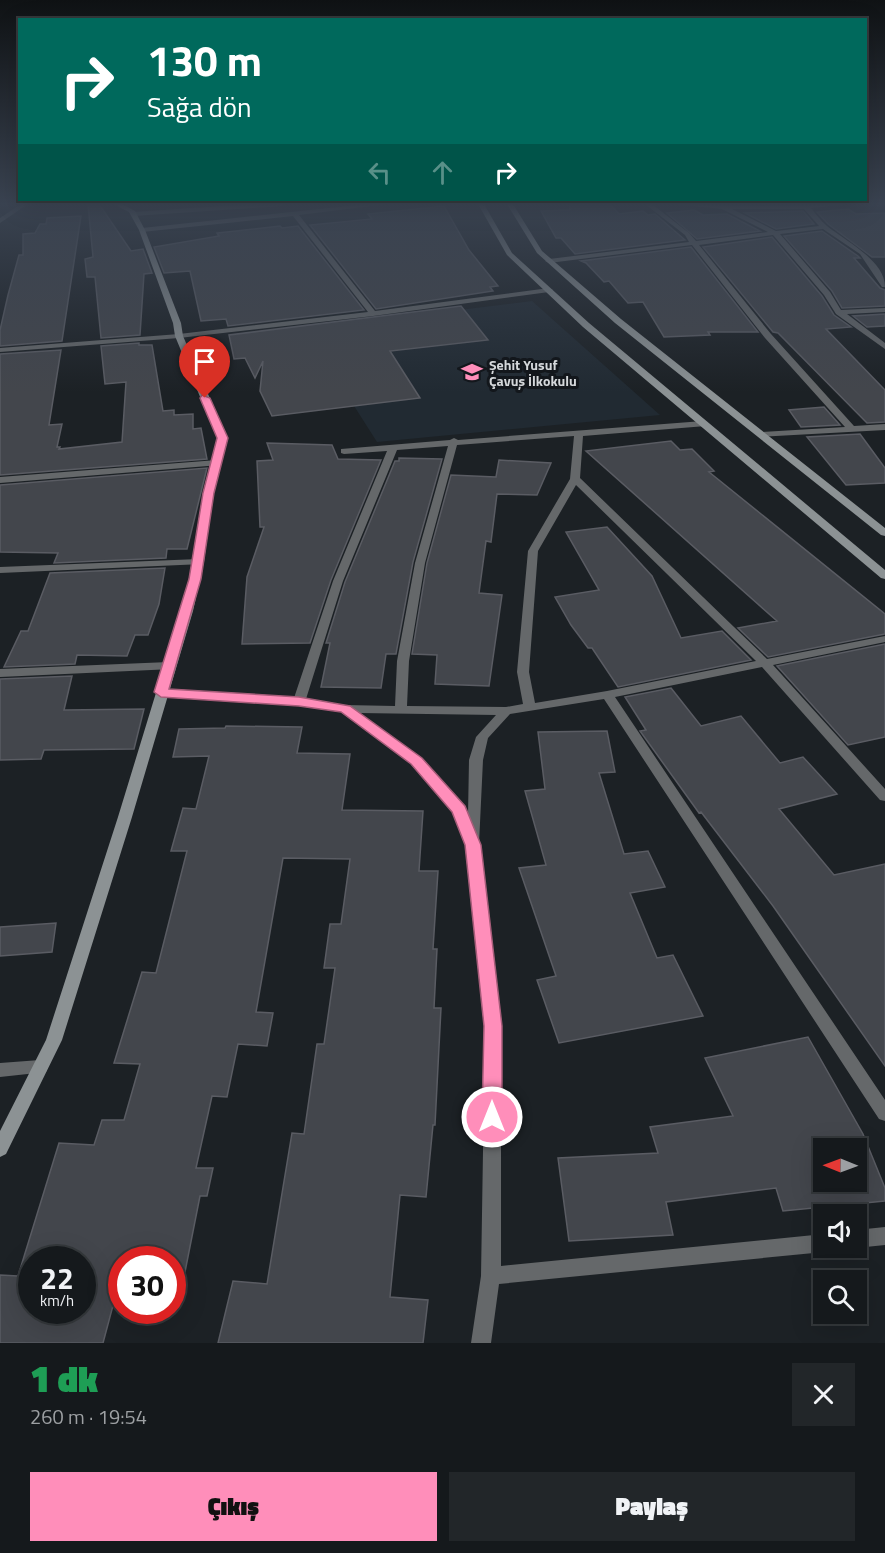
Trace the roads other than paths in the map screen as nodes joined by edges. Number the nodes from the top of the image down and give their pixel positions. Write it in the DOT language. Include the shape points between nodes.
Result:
graph roads {
  1 [pos="156,267"];
  2 [pos="336,267"];
  3 [pos="523,267"];
  4 [pos="556,267"];
  5 [pos="712,267"];
  6 [pos="804,267"];
  7 [pos="871,267"];
  8 [pos="885,285"];
  9 [pos="549,290"];
  10 [pos="885,310"];
  11 [pos="839,312"];
  12 [pos="372,314"];
  13 [pos="179,336"];
  14 [pos="885,347"];
  15 [pos="0,350"];
  16 [pos="703,424"];
  17 [pos="885,427"];
  18 [pos="852,429"];
  19 [pos="579,433"];
  20 [pos="761,435"];
  21 [pos="454,441"];
  22 [pos="393,448"];
  23 [pos="344,451"];
  24 [pos="216,463"];
  25 [pos="575,479"];
  26 [pos="0,480"];
  27 [pos="885,533"];
  28 [pos="199,562"];
  29 [pos="0,570"];
  30 [pos="885,576"];
  31 [pos="885,639"];
  32 [pos="765,664"];
  33 [pos="169,666"];
  34 [pos="0,673"];
  35 [pos="161,692"];
  36 [pos="607,695"];
  37 [pos="299,702"];
  38 [pos="530,707"];
  39 [pos="345,709"];
  40 [pos="401,710"];
  41 [pos="506,711"];
  42 [pos="885,797"];
  43 [pos="473,845"];
  44 [pos="40,1067"];
  45 [pos="0,1070"];
  46 [pos="885,1114"];
  47 [pos="0,1149"];
  48 [pos="885,1236"];
  49 [pos="867,1238"];
  50 [pos="813,1243"];
  51 [pos="491,1276"];
  52 [pos="481,1343"];
  1 -- 13 [label="main road"];
  2 -- 12 [label="street"];
  3 -- 9 [label="main road"];
  4 -- 20 [label="main road"];
  5 -- 18 [label="street"];
  6 -- 11 [label="street"];
  7 -- 8 [label="street"];
  9 -- 12 [label="street"];
  9 -- 16 [label="main road"];
  10 -- 11 [label="street"];
  11 -- 14 [label="street"];
  12 -- 13 [label="street"];
  13 -- 15 [label="street"];
  13 -- 24 [label="main road" via="222,438"];
  16 -- 19 [label="street"];
  16 -- 30 [label="main road"];
  17 -- 18 [label="street"];
  18 -- 20 [label="street"];
  19 -- 21 [label="street"];
  19 -- 25 [label="street"];
  20 -- 27 [label="main road"];
  21 -- 22 [label="street"];
  21 -- 40 [label="street" via="420,562 403,661"];
  22 -- 23 [label="street"];
  22 -- 37 [label="street" via="338,581"];
  24 -- 26 [label="street"];
  24 -- 28 [label="main road"];
  25 -- 32 [label="street"];
  25 -- 38 [label="street" via="533,551 523,672"];
  28 -- 29 [label="street"];
  28 -- 33 [label="main road"];
  31 -- 32 [label="street"];
  32 -- 36 [label="street"];
  32 -- 42 [label="street"];
  33 -- 34 [label="street"];
  33 -- 35 [label="main road"];
  35 -- 37 [label="street"];
  35 -- 44 [label="main road" via="54,1040"];
  36 -- 38 [label="street"];
  36 -- 46 [label="street"];
  37 -- 39 [label="street"];
  38 -- 41 [label="street"];
  39 -- 40 [label="street"];
  39 -- 43 [label="street" via="416,761 459,810"];
  40 -- 41 [label="street"];
  41 -- 43 [label="street" via="482,737 476,760"];
  43 -- 51 [label="street" via="493,1026"];
  44 -- 45 [label="street"];
  44 -- 47 [label="main road"];
  48 -- 49 [label="street"];
  50 -- 51 [label="street"];
  51 -- 52 [label="street"];
}
